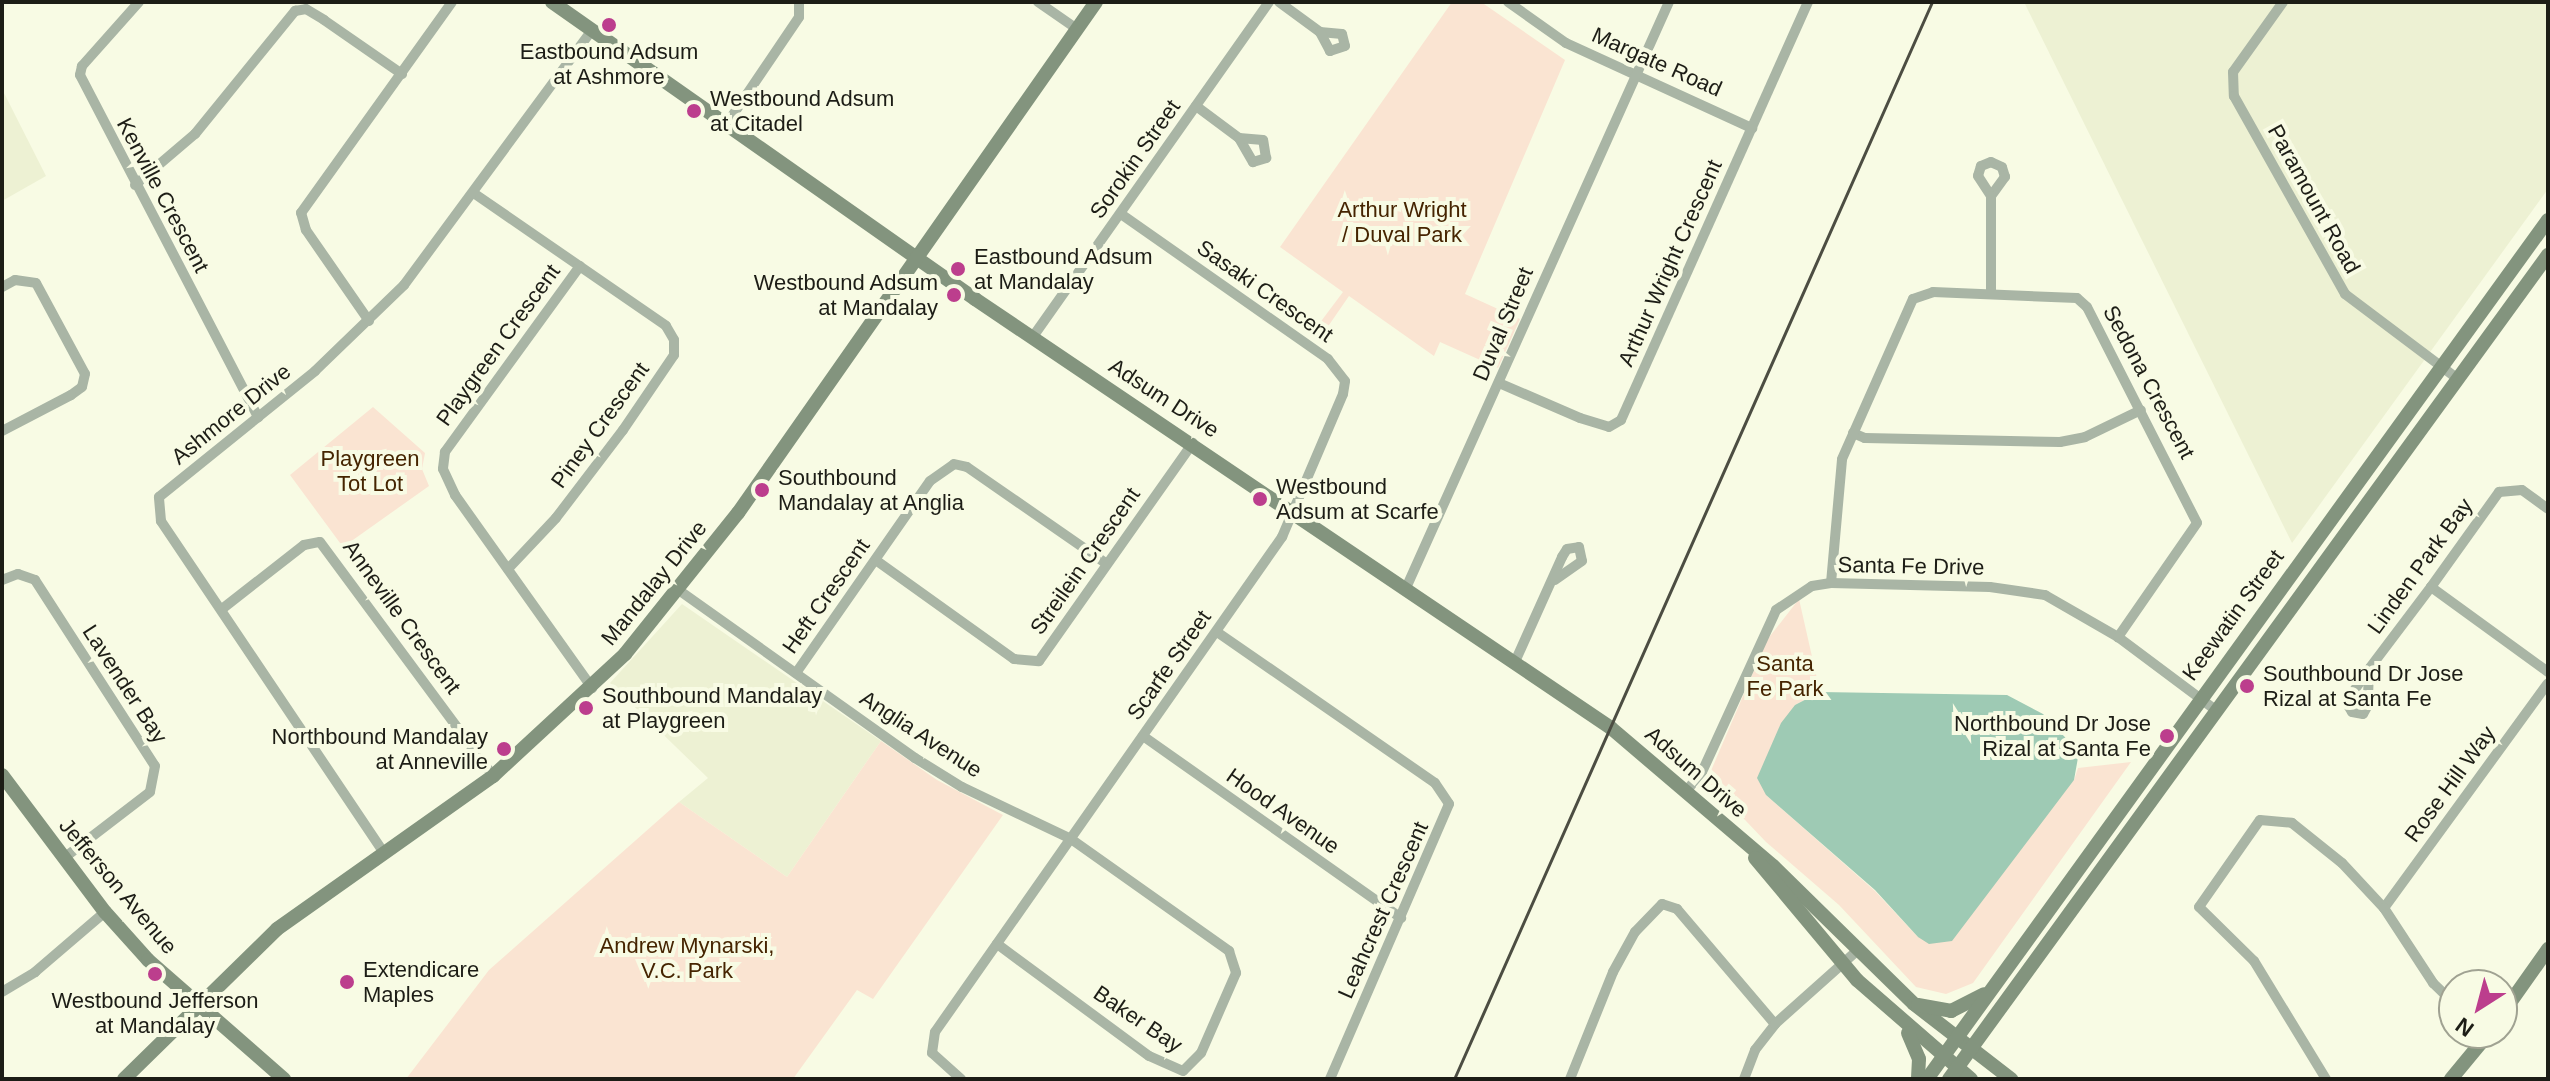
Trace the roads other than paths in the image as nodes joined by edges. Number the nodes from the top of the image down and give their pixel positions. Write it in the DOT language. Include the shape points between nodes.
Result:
graph roads {
  1 [pos="139,2"];
  2 [pos="452,2"];
  3 [pos="552,2"];
  4 [pos="799,2"];
  5 [pos="1038,2"];
  6 [pos="1096,2"];
  7 [pos="1269,2"];
  8 [pos="1279,2"];
  9 [pos="1508,2"];
  10 [pos="1669,2"];
  11 [pos="1808,2"];
  12 [pos="2283,2"];
  13 [pos="1077,29"];
  14 [pos="592,30"];
  15 [pos="1320,32"];
  16 [pos="402,74"];
  17 [pos="1635,74"];
  18 [pos="1196,106"];
  19 [pos="726,125"];
  20 [pos="1752,128"];
  21 [pos="1239,138"];
  22 [pos="135,185"];
  23 [pos="475,194"];
  24 [pos="1991,196"];
  25 [pos="1121,214"];
  26 [pos="2548,220"];
  27 [pos="2548,255"];
  28 [pos="916,259"];
  29 [pos="580,266"];
  30 [pos="2,287"];
  31 [pos="1991,294"];
  32 [pos="369,321"];
  33 [pos="1032,338"];
  34 [pos="2442,367"];
  35 [pos="2458,379"];
  36 [pos="1499,383"];
  37 [pos="2141,410"];
  38 [pos="258,417"];
  39 [pos="2,431"];
  40 [pos="1853,433"];
  41 [pos="1193,443"];
  42 [pos="1293,509"];
  43 [pos="2548,509"];
  44 [pos="877,561"];
  45 [pos="1107,564"];
  46 [pos="508,569"];
  47 [pos="2,580"];
  48 [pos="1555,580"];
  49 [pos="1831,583"];
  50 [pos="2431,587"];
  51 [pos="1406,588"];
  52 [pos="680,591"];
  53 [pos="222,609"];
  54 [pos="1217,632"];
  55 [pos="2118,637"];
  56 [pos="1514,664"];
  57 [pos="2369,669"];
  58 [pos="2548,672"];
  59 [pos="796,673"];
  60 [pos="2548,683"];
  61 [pos="592,688"];
  62 [pos="2199,698"];
  63 [pos="2217,711"];
  64 [pos="1143,736"];
  65 [pos="2,775"];
  66 [pos="493,776"];
  67 [pos="1688,789"];
  68 [pos="1071,839"];
  69 [pos="1742,842"];
  70 [pos="384,853"];
  71 [pos="64,858"];
  72 [pos="2384,908"];
  73 [pos="105,912"];
  74 [pos="1401,918"];
  75 [pos="997,944"];
  76 [pos="1859,949"];
  77 [pos="2548,949"];
  78 [pos="1843,964"];
  79 [pos="2438,988"];
  80 [pos="1992,989"];
  81 [pos="2518,991"];
  82 [pos="2,992"];
  83 [pos="1914,1004"];
  84 [pos="198,1005"];
  85 [pos="1902,1022"];
  86 [pos="1775,1024"];
  87 [pos="1956,1039"];
  88 [pos="1970,1049"];
  89 [pos="2475,1049"];
  90 [pos="1943,1057"];
  91 [pos="1953,1073"];
  92 [pos="124,1079"];
  93 [pos="284,1079"];
  94 [pos="961,1079"];
  95 [pos="1330,1079"];
  96 [pos="1570,1079"];
  97 [pos="1744,1079"];
  98 [pos="1918,1079"];
  99 [pos="1927,1079"];
  100 [pos="1971,1079"];
  101 [pos="2011,1079"];
  102 [pos="2326,1079"];
  103 [pos="2451,1079"];
  1 -- 22 [label="street, Kenville Crescent" via="82,66 80,75"];
  2 -- 16 [label="street"];
  3 -- 14 [label="street, Adsum Drive"];
  4 -- 19 [label="street" via="799,17"];
  5 -- 13 [label="street"];
  6 -- 13 [label="street, Mandalay Drive"];
  7 -- 18 [label="street, Sorokin Street"];
  8 -- 15 [label="street"];
  9 -- 17 [label="street, Margate Road" via="1566,43"];
  10 -- 17 [label="street"];
  11 -- 20 [label="street, Arthur Wright Crescent"];
  12 -- 34 [label="street, Paramount Road" via="2233,72 2234,96 2334,281"];
  13 -- 28 [label="street, Mandalay Drive"];
  14 -- 19 [label="street, Adsum Drive"];
  14 -- 23 [label="street, Ashmore Drive"];
  16 -- 22 [label="street" via="306,9 295,11 195,134"];
  16 -- 32 [label="street" via="301,213 306,230"];
  17 -- 20 [label="street, Margate Road"];
  17 -- 36 [label="street, Duval Street"];
  18 -- 21 [label="street"];
  18 -- 25 [label="street, Sorokin Street"];
  19 -- 28 [label="street, Adsum Drive"];
  20 -- 36 [label="street, Arthur Wright Crescent" via="1621,420 1609,427"];
  22 -- 38 [label="street, Kenville Crescent"];
  23 -- 29 [label="street, Piney Crescent"];
  23 -- 32 [label="street, Ashmore Drive"];
  24 -- 31 [label="street"];
  25 -- 33 [label="street, Sorokin Street"];
  25 -- 42 [label="street, Sasaki Crescent" via="1340,369 1343,394"];
  26 -- 34 [label="street, Keewatin Street"];
  27 -- 35 [label="street, Keewatin Street"];
  28 -- 33 [label="street, Adsum Drive"];
  28 -- 52 [label="street, Mandalay Drive"];
  29 -- 46 [label="street, Playgreen Crescent" via="445,452 447,481"];
  29 -- 46 [label="street, Piney Crescent" via="666,326 674,355 556,518"];
  30 -- 39 [label="street" via="15,280 36,283 85,374 82,387 71,395"];
  31 -- 37 [label="street, Sedona Crescent" via="2077,298 2087,307"];
  31 -- 40 [label="street, Sedona Crescent" via="1933,292 1913,299"];
  32 -- 38 [label="street, Ashmore Drive"];
  33 -- 41 [label="street, Adsum Drive"];
  34 -- 35 [label="street, Paramount Road"];
  34 -- 62 [label="street, Keewatin Street"];
  35 -- 63 [label="street, Keewatin Street"];
  36 -- 51 [label="street, Duval Street"];
  37 -- 40 [label="street" via="2085,437 2060,442 1865,438"];
  37 -- 55 [label="street, Sedona Crescent" via="2197,523"];
  38 -- 53 [label="street, Ashmore Drive" via="159,497 157,508"];
  40 -- 49 [label="street, Sedona Crescent" via="1837,482"];
  41 -- 42 [label="street, Adsum Drive"];
  41 -- 45 [label="street, Streilein Crescent"];
  42 -- 51 [label="street, Adsum Drive"];
  42 -- 54 [label="street, Scarfe Street" via="1282,537"];
  43 -- 50 [label="street, Linden Park Bay" via="2522,490 2499,492"];
  44 -- 45 [label="street, Heft Crescent" via="930,481 954,464 967,467"];
  44 -- 45 [label="street, Streilein Crescent" via="1027,664 1039,661"];
  44 -- 59 [label="street, Heft Crescent"];
  46 -- 61 [label="street, Playgreen Crescent"];
  47 -- 71 [label="street, Lavender Bay" via="18,574 35,580 155,766 150,792"];
  48 -- 56 [label="street"];
  49 -- 55 [label="street, Santa Fe Drive" via="1990,587 2045,595"];
  49 -- 67 [label="street, Santa Fe Drive" via="1795,594 1776,610 1702,772"];
  50 -- 57 [label="street, Linden Park Bay"];
  50 -- 58 [label="street"];
  51 -- 56 [label="street, Adsum Drive"];
  52 -- 59 [label="street, Anglia Avenue"];
  52 -- 61 [label="street, Mandalay Drive"];
  53 -- 66 [label="street, Anneville Crescent" via="304,545 320,542"];
  53 -- 70 [label="street, Ashmore Drive"];
  54 -- 64 [label="street, Scarfe Street"];
  54 -- 74 [label="street, Leahcrest Crescent" via="1446,792 1446,815"];
  55 -- 62 [label="street, Santa Fe Drive"];
  56 -- 67 [label="street, Adsum Drive" via="1611,728"];
  59 -- 68 [label="street, Anglia Avenue" via="962,787"];
  60 -- 72 [label="street, Rose Hill Way"];
  61 -- 66 [label="street, Mandalay Drive"];
  62 -- 63 [label="street, Santa Fe Drive"];
  62 -- 80 [label="street, Keewatin Street"];
  63 -- 88 [label="street, Keewatin Street"];
  64 -- 68 [label="street, Scarfe Street"];
  64 -- 74 [label="street, Hood Avenue"];
  65 -- 71 [label="street, Jefferson Avenue"];
  66 -- 70 [label="street, Mandalay Drive"];
  67 -- 69 [label="street, Adsum Drive"];
  68 -- 75 [label="street"];
  68 -- 75 [label="street, Baker Bay" via="1229,951 1236,962 1231,988 1194,1066 1183,1071 1160,1063"];
  69 -- 76 [label="street, Adsum Drive"];
  69 -- 78 [label="street, Adsum Drive"];
  70 -- 84 [label="street, Mandalay Drive" via="299,911"];
  71 -- 73 [label="street, Jefferson Avenue"];
  72 -- 79 [label="street"];
  72 -- 102 [label="street" via="2342,863 2292,823 2275,818 2260,820 2199,901 2202,915 2244,948 2275,990"];
  73 -- 82 [label="street" via="35,972"];
  73 -- 84 [label="street, Jefferson Avenue"];
  74 -- 95 [label="street, Leahcrest Crescent"];
  75 -- 94 [label="street" via="930,1043 942,1065"];
  76 -- 78 [label="street"];
  76 -- 83 [label="street, Adsum Drive"];
  77 -- 81 [label="street"];
  78 -- 85 [label="street, Adsum Drive"];
  78 -- 86 [label="street"];
  80 -- 83 [label="street" via="1951,1011"];
  80 -- 87 [label="street, Keewatin Street"];
  83 -- 87 [label="street, Adsum Drive"];
  84 -- 92 [label="street, Mandalay Drive"];
  84 -- 93 [label="street, Jefferson Avenue"];
  85 -- 90 [label="street, Adsum Drive"];
  85 -- 98 [label="street" via="1919,1059"];
  86 -- 96 [label="street" via="1677,909 1662,904 1641,923 1613,972"];
  86 -- 97 [label="street" via="1755,1050"];
  87 -- 88 [label="street, Adsum Drive"];
  87 -- 90 [label="street, Keewatin Street"];
  88 -- 91 [label="street, Keewatin Street"];
  88 -- 101 [label="street, Adsum Drive"];
  89 -- 103 [label="street"];
  90 -- 91 [label="street, Adsum Drive"];
  90 -- 99 [label="street, Keewatin Street"];
  91 -- 100 [label="street, Adsum Drive"];
}
